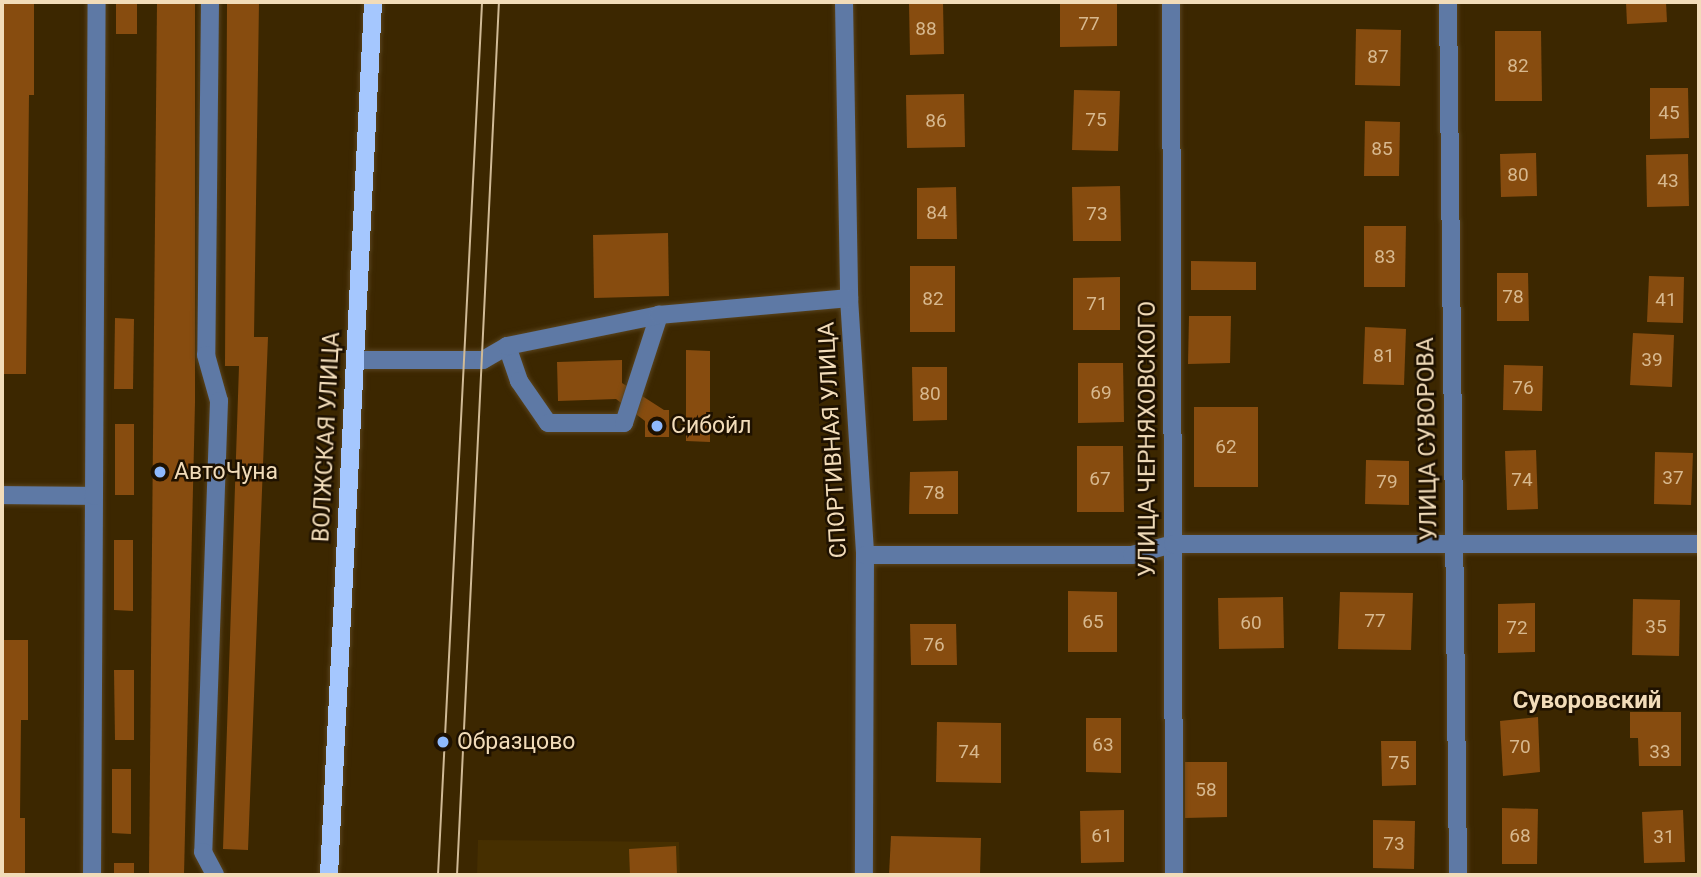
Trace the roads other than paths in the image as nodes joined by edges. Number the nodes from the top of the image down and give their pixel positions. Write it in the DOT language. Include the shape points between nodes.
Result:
graph roads {
  1 [pos="97,2"];
  2 [pos="210,2"];
  3 [pos="373,2"];
  4 [pos="844,2"];
  5 [pos="1171,2"];
  6 [pos="1448,2"];
  7 [pos="849,298"];
  8 [pos="659,315"];
  9 [pos="506,346"];
  10 [pos="356,360"];
  11 [pos="2,495"];
  12 [pos="94,496"];
  13 [pos="1173,544"];
  14 [pos="1454,544"];
  15 [pos="1699,544"];
  16 [pos="864,555"];
  17 [pos="92,875"];
  18 [pos="215,875"];
  19 [pos="329,875"];
  20 [pos="864,875"];
  21 [pos="1174,875"];
  22 [pos="1458,875"];
  1 -- 12 [label="street"];
  2 -- 18 [label="street" via="206,355 219,401 203,852"];
  3 -- 10 [label="main road, ВОЛЖСКАЯ УЛИЦА"];
  4 -- 7 [label="street, СПОРТИВНАЯ УЛИЦА"];
  5 -- 13 [label="street, УЛИЦА ЧЕРНЯХОВСКОГО"];
  6 -- 14 [label="street, УЛИЦА СУВОРОВА"];
  7 -- 8 [label="street"];
  7 -- 16 [label="street, СПОРТИВНАЯ УЛИЦА"];
  8 -- 9 [label="street"];
  8 -- 9 [label="street" via="624,423 548,423 519,381"];
  9 -- 10 [label="street" via="483,360"];
  10 -- 19 [label="main road, ВОЛЖСКАЯ УЛИЦА"];
  11 -- 12 [label="street"];
  12 -- 17 [label="street"];
  13 -- 14 [label="street"];
  13 -- 16 [label="street" via="1132,555"];
  13 -- 21 [label="street, УЛИЦА ЧЕРНЯХОВСКОГО"];
  14 -- 15 [label="street"];
  14 -- 22 [label="street, УЛИЦА СУВОРОВА"];
  16 -- 20 [label="street, СПОРТИВНАЯ УЛИЦА"];
}
